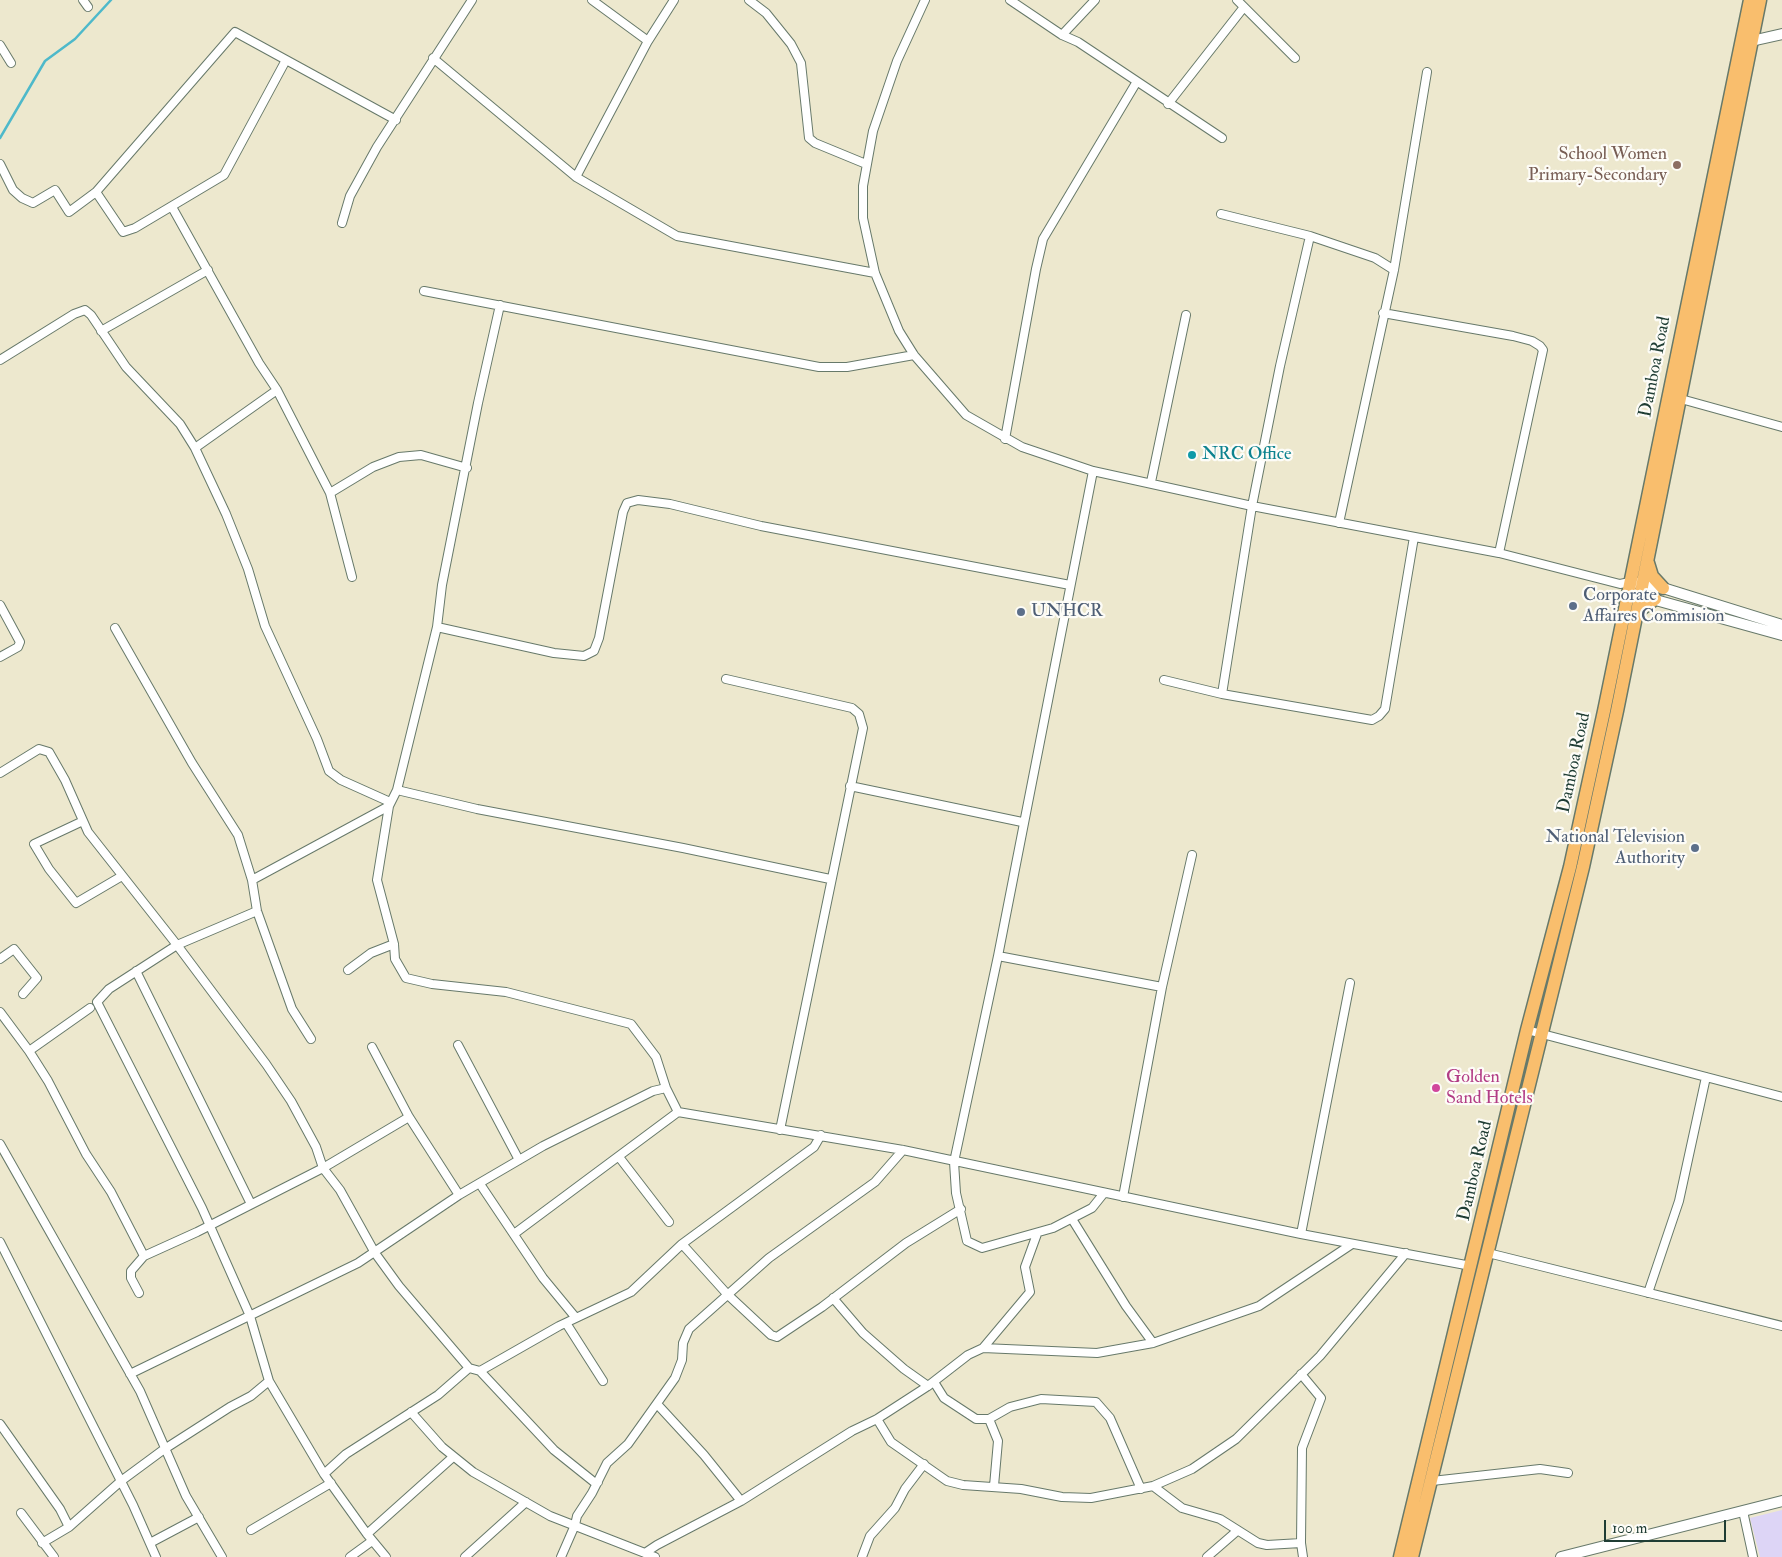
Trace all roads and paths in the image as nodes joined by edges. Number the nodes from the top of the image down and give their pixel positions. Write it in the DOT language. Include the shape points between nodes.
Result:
graph roads {
  1 [pos="472,0"];
  2 [pos="592,0"];
  3 [pos="674,0"];
  4 [pos="749,0"];
  5 [pos="925,0"];
  6 [pos="1010,0"];
  7 [pos="1095,0"];
  8 [pos="1237,0"];
  9 [pos="1750,0"];
  10 [pos="1760,0"];
  11 [pos="1244,7"];
  12 [pos="1062,34"];
  13 [pos="1782,34"];
  14 [pos="648,41"];
  15 [pos="1746,42"];
  16 [pos="0,45"];
  17 [pos="434,58"];
  18 [pos="1295,58"];
  19 [pos="286,60"];
  20 [pos="11,62"];
  21 [pos="1427,72"];
  22 [pos="1136,83"];
  23 [pos="1168,104"];
  24 [pos="396,120"];
  25 [pos="1222,138"];
  26 [pos="0,164"];
  27 [pos="866,164"];
  28 [pos="576,177"];
  29 [pos="96,192"];
  30 [pos="172,206"];
  31 [pos="1221,214"];
  32 [pos="342,223"];
  33 [pos="1310,236"];
  34 [pos="208,270"];
  35 [pos="1394,270"];
  36 [pos="876,273"];
  37 [pos="424,291"];
  38 [pos="500,305"];
  39 [pos="1383,313"];
  40 [pos="1186,315"];
  41 [pos="101,331"];
  42 [pos="914,356"];
  43 [pos="0,360"];
  44 [pos="277,390"];
  45 [pos="1681,399"];
  46 [pos="1782,427"];
  47 [pos="1005,439"];
  48 [pos="195,448"];
  49 [pos="467,468"];
  50 [pos="1093,471"];
  51 [pos="1151,482"];
  52 [pos="330,492"];
  53 [pos="1252,506"];
  54 [pos="1339,523"];
  55 [pos="1414,536"];
  56 [pos="1499,554"];
  57 [pos="1648,559"];
  58 [pos="352,576"];
  59 [pos="1070,585"];
  60 [pos="1632,587"];
  61 [pos="1663,588"];
  62 [pos="1656,599"];
  63 [pos="0,605"];
  64 [pos="1634,623"];
  65 [pos="1782,625"];
  66 [pos="437,627"];
  67 [pos="115,628"];
  68 [pos="1782,635"];
  69 [pos="0,657"];
  70 [pos="726,679"];
  71 [pos="1164,680"];
  72 [pos="1222,694"];
  73 [pos="0,773"];
  74 [pos="850,786"];
  75 [pos="397,790"];
  76 [pos="390,804"];
  77 [pos="83,821"];
  78 [pos="1022,822"];
  79 [pos="1192,855"];
  80 [pos="122,876"];
  81 [pos="830,879"];
  82 [pos="252,880"];
  83 [pos="257,911"];
  84 [pos="394,944"];
  85 [pos="177,945"];
  86 [pos="998,956"];
  87 [pos="0,959"];
  88 [pos="348,970"];
  89 [pos="136,971"];
  90 [pos="1350,983"];
  91 [pos="1162,987"];
  92 [pos="23,994"];
  93 [pos="90,1008"];
  94 [pos="0,1012"];
  95 [pos="1527,1030"];
  96 [pos="1541,1033"];
  97 [pos="311,1039"];
  98 [pos="458,1045"];
  99 [pos="372,1047"];
  100 [pos="29,1051"];
  101 [pos="1706,1077"];
  102 [pos="666,1088"];
  103 [pos="1782,1097"];
  104 [pos="678,1112"];
  105 [pos="409,1117"];
  106 [pos="780,1130"];
  107 [pos="821,1135"];
  108 [pos="0,1144"];
  109 [pos="903,1150"];
  110 [pos="619,1157"];
  111 [pos="519,1160"];
  112 [pos="954,1162"];
  113 [pos="323,1168"];
  114 [pos="480,1184"];
  115 [pos="1104,1194"];
  116 [pos="459,1195"];
  117 [pos="1123,1197"];
  118 [pos="251,1204"];
  119 [pos="961,1209"];
  120 [pos="1072,1218"];
  121 [pos="669,1222"];
  122 [pos="210,1225"];
  123 [pos="514,1234"];
  124 [pos="1037,1234"];
  125 [pos="1301,1234"];
  126 [pos="0,1242"];
  127 [pos="682,1244"];
  128 [pos="1352,1244"];
  129 [pos="375,1253"];
  130 [pos="1406,1253"];
  131 [pos="1488,1253"];
  132 [pos="144,1256"];
  133 [pos="1471,1266"];
  134 [pos="139,1293"];
  135 [pos="1648,1293"];
  136 [pos="727,1294"];
  137 [pos="833,1298"];
  138 [pos="250,1316"];
  139 [pos="576,1318"];
  140 [pos="566,1323"];
  141 [pos="1782,1326"];
  142 [pos="1152,1343"];
  143 [pos="983,1348"];
  144 [pos="469,1368"];
  145 [pos="480,1371"];
  146 [pos="130,1374"];
  147 [pos="1301,1374"];
  148 [pos="269,1381"];
  149 [pos="603,1382"];
  150 [pos="931,1384"];
  151 [pos="657,1404"];
  152 [pos="410,1412"];
  153 [pos="877,1419"];
  154 [pos="989,1419"];
  155 [pos="0,1424"];
  156 [pos="163,1450"];
  157 [pos="453,1457"];
  158 [pos="924,1464"];
  159 [pos="1568,1473"];
  160 [pos="324,1474"];
  161 [pos="120,1481"];
  162 [pos="1432,1481"];
  163 [pos="598,1482"];
  164 [pos="331,1483"];
  165 [pos="994,1486"];
  166 [pos="1152,1486"];
  167 [pos="1141,1489"];
  168 [pos="740,1501"];
  169 [pos="1782,1501"];
  170 [pos="526,1502"];
  171 [pos="1742,1511"];
  172 [pos="21,1513"];
  173 [pos="199,1517"];
  174 [pos="575,1525"];
  175 [pos="69,1527"];
  176 [pos="251,1530"];
  177 [pos="1237,1531"];
  178 [pos="366,1534"];
  179 [pos="372,1541"];
  180 [pos="42,1543"];
  181 [pos="150,1543"];
  182 [pos="1301,1544"];
  183 [pos="650,1556"];
  184 [pos="54,1557"];
  185 [pos="156,1557"];
  186 [pos="222,1557"];
  187 [pos="350,1557"];
  188 [pos="386,1557"];
  189 [pos="465,1557"];
  190 [pos="561,1557"];
  191 [pos="862,1557"];
  192 [pos="1207,1557"];
  193 [pos="1303,1557"];
  194 [pos="1400,1557"];
  195 [pos="1412,1557"];
  196 [pos="1560,1557"];
  197 [pos="1753,1557"];
  1 -- 17 [label="street"];
  2 -- 14 [label="street"];
  3 -- 14 [label="street"];
  4 -- 27 [label="street" via="766,14 791,44 801,63 809,138"];
  5 -- 27 [label="street" via="882,101"];
  6 -- 12 [label="street"];
  7 -- 12 [label="street"];
  8 -- 11 [label="street"];
  9 -- 15 [label="main road, Damboa Road"];
  10 -- 15 [label="main road, Damboa Road"];
  11 -- 18 [label="street"];
  11 -- 23 [label="street"];
  12 -- 22 [label="street"];
  13 -- 15 [label="street"];
  14 -- 28 [label="street"];
  15 -- 45 [label="main road, Damboa Road"];
  15 -- 60 [label="main road, Damboa Road"];
  16 -- 20 [label="street"];
  17 -- 24 [label="street"];
  17 -- 28 [label="street"];
  19 -- 24 [label="street"];
  19 -- 29 [label="street" via="235,32"];
  19 -- 30 [label="street" via="224,174"];
  21 -- 35 [label="street"];
  22 -- 23 [label="street"];
  22 -- 47 [label="street" via="1043,239"];
  23 -- 25 [label="street"];
  24 -- 32 [label="street" via="350,196"];
  26 -- 29 [label="street" via="13,190 33,203 54,190 69,212"];
  27 -- 36 [label="street" via="864,218"];
  28 -- 36 [label="street" via="677,236"];
  29 -- 30 [label="street" via="123,232"];
  30 -- 34 [label="street"];
  31 -- 33 [label="street"];
  33 -- 35 [label="street" via="1375,258"];
  33 -- 53 [label="street"];
  34 -- 41 [label="street"];
  34 -- 44 [label="street"];
  35 -- 39 [label="street"];
  36 -- 42 [label="street" via="899,331"];
  37 -- 38 [label="street"];
  38 -- 42 [label="street" via="819,367 847,367"];
  38 -- 49 [label="street"];
  39 -- 54 [label="street"];
  39 -- 56 [label="street" via="1513,336 1532,341 1543,350"];
  40 -- 51 [label="street"];
  41 -- 43 [label="street" via="92,315 85,310"];
  41 -- 48 [label="street" via="126,367 180,424"];
  42 -- 47 [label="street" via="966,416"];
  44 -- 48 [label="street"];
  44 -- 52 [label="street"];
  45 -- 46 [label="street"];
  45 -- 57 [label="main road, Damboa Road"];
  47 -- 50 [label="street"];
  48 -- 76 [label="street" via="248,570 264,626 317,739 328,772"];
  49 -- 52 [label="street" via="421,455 400,457 373,467"];
  49 -- 66 [label="street" via="442,585"];
  50 -- 51 [label="street"];
  50 -- 59 [label="street"];
  51 -- 53 [label="street"];
  52 -- 58 [label="street"];
  53 -- 54 [label="street"];
  53 -- 72 [label="street"];
  54 -- 55 [label="street"];
  55 -- 56 [label="street"];
  55 -- 72 [label="street" via="1385,708 1379,716 1372,720"];
  56 -- 60 [label="street"];
  57 -- 60 [label="main road, Damboa Road"];
  57 -- 61 [label="main road" via="1652,576"];
  59 -- 66 [label="street" via="638,500 627,503 623,512 594,651 584,656 554,653"];
  59 -- 78 [label="street"];
  60 -- 61 [label="street"];
  60 -- 62 [label="street"];
  60 -- 64 [label="main road, Damboa Road"];
  60 -- 95 [label="main road, Damboa Road" via="1570,867"];
  61 -- 65 [label="street"];
  62 -- 64 [label="main road" via="1640,610"];
  62 -- 68 [label="street"];
  63 -- 69 [label="street" via="20,642 18,647"];
  64 -- 96 [label="main road, Damboa Road" via="1583,867"];
  66 -- 75 [label="street"];
  67 -- 82 [label="street" via="192,763 238,835"];
  70 -- 74 [label="street" via="852,708 859,714 863,728"];
  71 -- 72 [label="street"];
  73 -- 77 [label="street" via="38,749 49,752"];
  74 -- 78 [label="street"];
  74 -- 81 [label="street"];
  75 -- 76 [label="street"];
  75 -- 81 [label="street" via="477,809"];
  76 -- 82 [label="street"];
  76 -- 84 [label="street" via="377,880"];
  77 -- 80 [label="street"];
  77 -- 80 [label="street" via="34,844 49,869 76,903"];
  78 -- 86 [label="street"];
  79 -- 91 [label="street"];
  80 -- 85 [label="street"];
  81 -- 106 [label="street"];
  82 -- 83 [label="street"];
  83 -- 85 [label="street"];
  83 -- 97 [label="street" via="292,1009"];
  84 -- 88 [label="street" via="371,953"];
  84 -- 102 [label="street" via="395,958 406,978 506,992 631,1024 656,1057"];
  85 -- 89 [label="street"];
  85 -- 113 [label="street" via="276,1079 316,1147"];
  86 -- 91 [label="street"];
  86 -- 112 [label="street"];
  87 -- 92 [label="street" via="14,949 37,978"];
  89 -- 118 [label="street"];
  89 -- 122 [label="street" via="97,1002"];
  90 -- 125 [label="street"];
  91 -- 117 [label="street"];
  93 -- 100 [label="street"];
  94 -- 100 [label="street"];
  95 -- 96 [label="street"];
  95 -- 133 [label="main road, Damboa Road"];
  96 -- 101 [label="street"];
  96 -- 131 [label="main road, Damboa Road"];
  98 -- 111 [label="street"];
  99 -- 105 [label="street"];
  100 -- 132 [label="street" via="86,1154 111,1192"];
  101 -- 103 [label="street"];
  101 -- 135 [label="street" via="1679,1202"];
  102 -- 104 [label="street"];
  102 -- 111 [label="street" via="624,1105"];
  104 -- 106 [label="street"];
  104 -- 110 [label="street"];
  105 -- 113 [label="street"];
  105 -- 116 [label="street"];
  106 -- 107 [label="street"];
  107 -- 109 [label="street"];
  107 -- 127 [label="street" via="814,1147 795,1162"];
  108 -- 146 [label="street"];
  109 -- 112 [label="street"];
  109 -- 136 [label="street" via="875,1182 769,1258"];
  110 -- 121 [label="street"];
  110 -- 123 [label="street"];
  111 -- 114 [label="street"];
  112 -- 115 [label="street"];
  112 -- 119 [label="street"];
  113 -- 118 [label="street"];
  113 -- 129 [label="street" via="340,1190"];
  114 -- 116 [label="street"];
  114 -- 123 [label="street"];
  115 -- 117 [label="street"];
  115 -- 120 [label="street" via="1092,1208"];
  116 -- 129 [label="street"];
  117 -- 125 [label="street"];
  118 -- 122 [label="street"];
  119 -- 124 [label="street" via="967,1241 974,1246 982,1248"];
  119 -- 137 [label="street" via="906,1243"];
  120 -- 124 [label="street"];
  120 -- 142 [label="street"];
  122 -- 132 [label="street"];
  122 -- 138 [label="street"];
  123 -- 139 [label="street" via="543,1278"];
  124 -- 143 [label="street" via="1025,1266 1030,1292"];
  125 -- 128 [label="street"];
  126 -- 161 [label="street"];
  127 -- 136 [label="street"];
  127 -- 139 [label="street" via="631,1292"];
  128 -- 130 [label="street"];
  128 -- 142 [label="street" via="1259,1306"];
  129 -- 138 [label="street"];
  129 -- 144 [label="street"];
  130 -- 133 [label="street"];
  130 -- 147 [label="street" via="1320,1356"];
  131 -- 135 [label="street"];
  131 -- 162 [label="main road, Damboa Road"];
  132 -- 134 [label="street" via="131,1271"];
  133 -- 194 [label="main road, Damboa Road"];
  135 -- 141 [label="street"];
  136 -- 137 [label="street" via="777,1337"];
  136 -- 151 [label="street" via="689,1329 675,1378"];
  137 -- 150 [label="street" via="863,1333 904,1369"];
  138 -- 146 [label="street"];
  138 -- 148 [label="street"];
  139 -- 140 [label="street"];
  140 -- 145 [label="street"];
  140 -- 149 [label="street"];
  142 -- 143 [label="street" via="1097,1353"];
  143 -- 150 [label="street" via="962,1359"];
  144 -- 145 [label="street"];
  144 -- 152 [label="street" via="438,1395"];
  145 -- 163 [label="street" via="554,1450"];
  146 -- 156 [label="street"];
  147 -- 166 [label="street" via="1236,1439 1208,1460"];
  147 -- 182 [label="street" via="1321,1398 1302,1448"];
  148 -- 156 [label="street" via="251,1396"];
  148 -- 160 [label="street"];
  150 -- 153 [label="street"];
  150 -- 154 [label="street" via="944,1398 976,1419"];
  151 -- 163 [label="street" via="628,1444 607,1463"];
  151 -- 168 [label="street"];
  152 -- 157 [label="street"];
  152 -- 160 [label="street" via="346,1454"];
  153 -- 158 [label="street" via="891,1442"];
  153 -- 168 [label="street" via="852,1431"];
  154 -- 165 [label="street" via="998,1442"];
  154 -- 167 [label="street" via="1010,1407 1041,1399 1096,1402 1110,1418"];
  155 -- 175 [label="street"];
  156 -- 161 [label="street"];
  156 -- 173 [label="street"];
  157 -- 170 [label="street" via="472,1472"];
  157 -- 178 [label="street"];
  158 -- 165 [label="street" via="947,1481"];
  158 -- 191 [label="street" via="870,1536"];
  159 -- 162 [label="street" via="1540,1469"];
  160 -- 164 [label="street"];
  161 -- 175 [label="street"];
  161 -- 181 [label="street"];
  162 -- 195 [label="main road, Damboa Road"];
  163 -- 174 [label="street"];
  164 -- 176 [label="street"];
  164 -- 178 [label="street"];
  165 -- 167 [label="street" via="1062,1497 1091,1498"];
  166 -- 167 [label="street"];
  166 -- 177 [label="street" via="1182,1508 1220,1519"];
  168 -- 183 [label="street" via="657,1545"];
  169 -- 171 [label="street"];
  170 -- 174 [label="street"];
  170 -- 189 [label="street"];
  171 -- 196 [label="street"];
  171 -- 197 [label="street"];
  172 -- 180 [label="street"];
  173 -- 181 [label="street"];
  173 -- 186 [label="street"];
  174 -- 183 [label="street"];
  174 -- 190 [label="street"];
  175 -- 180 [label="street"];
  177 -- 182 [label="street" via="1267,1545"];
  177 -- 192 [label="street"];
  178 -- 179 [label="street"];
  179 -- 187 [label="street"];
  179 -- 188 [label="street"];
  180 -- 184 [label="street"];
  181 -- 185 [label="street"];
  182 -- 193 [label="street"];
}
